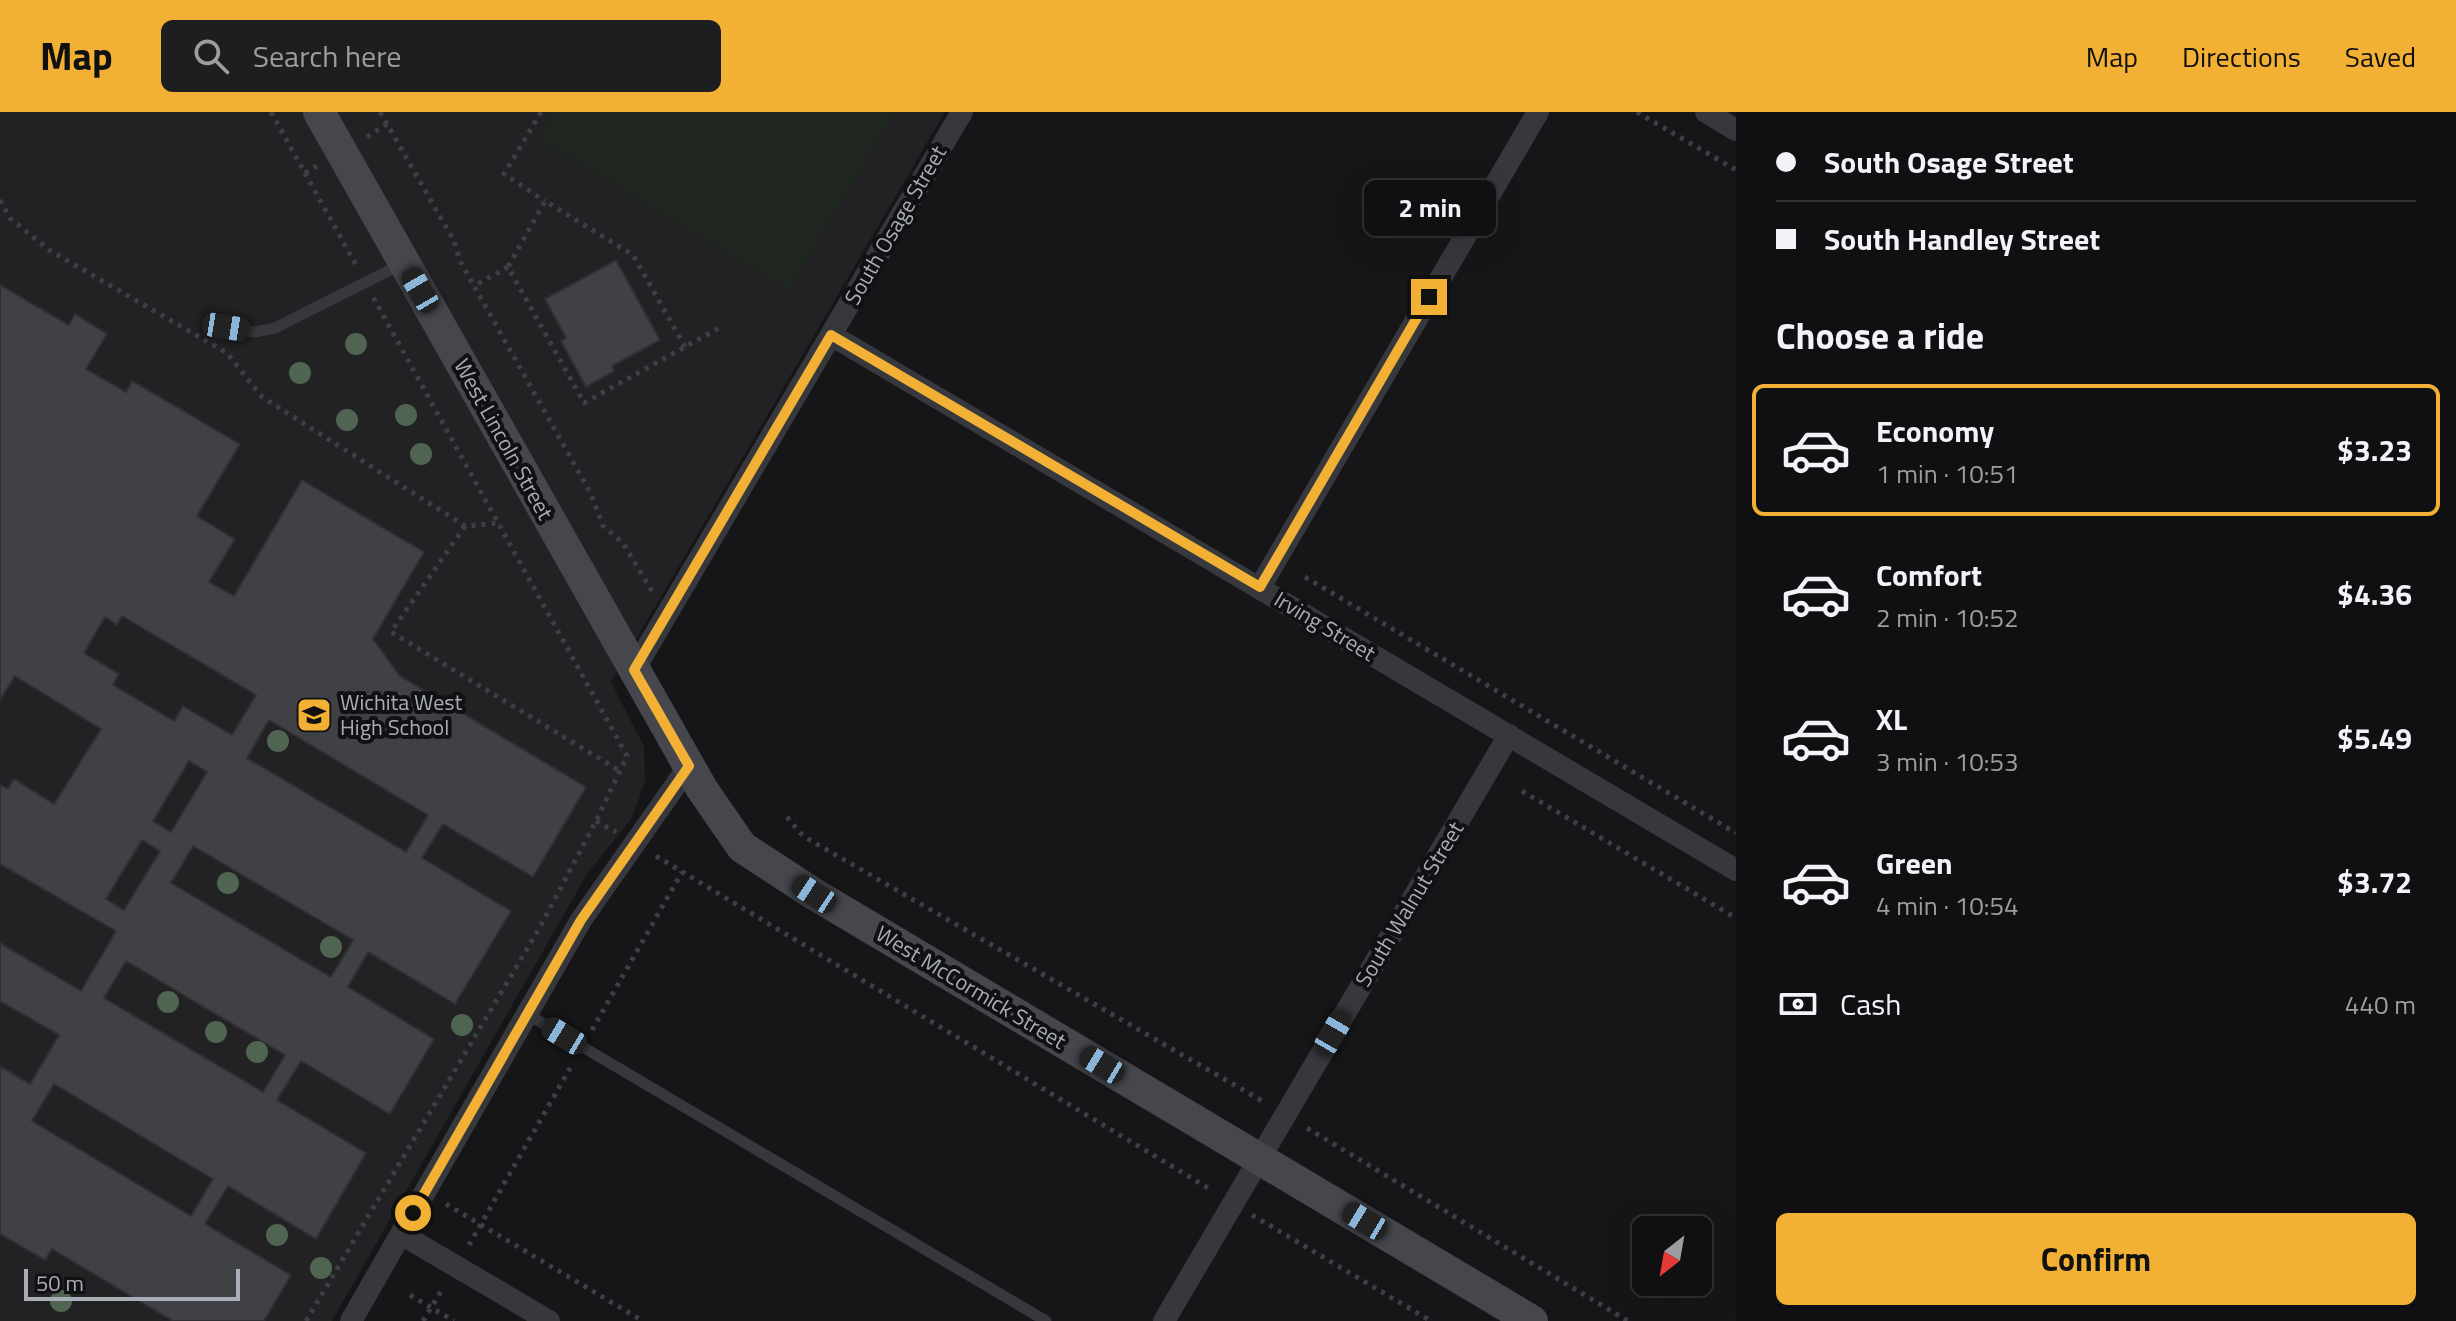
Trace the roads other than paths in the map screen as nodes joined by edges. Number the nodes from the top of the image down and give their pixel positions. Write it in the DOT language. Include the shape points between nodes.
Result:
graph roads {
  1 [pos="319,112"];
  2 [pos="962,112"];
  3 [pos="1538,112"];
  4 [pos="1706,112"];
  5 [pos="1736,130"];
  6 [pos="404,263"];
  7 [pos="226,327"];
  8 [pos="831,335"];
  9 [pos="1260,587"];
  10 [pos="634,670"];
  11 [pos="1509,735"];
  12 [pos="689,766"];
  13 [pos="1736,870"];
  14 [pos="527,1014"];
  15 [pos="1259,1157"];
  16 [pos="401,1234"];
  17 [pos="351,1321"];
  18 [pos="549,1321"];
  19 [pos="1046,1321"];
  20 [pos="1164,1321"];
  21 [pos="1532,1321"];
  1 -- 6 [label="street, West Lincoln Street"];
  2 -- 8 [label="street, South Osage Street"];
  3 -- 9 [label="street"];
  4 -- 5 [label="street"];
  6 -- 7 [label="lane" via="275,328 254,332"];
  6 -- 10 [label="street, West Lincoln Street"];
  8 -- 9 [label="street, Irving Street"];
  8 -- 10 [label="street, South Osage Street"];
  9 -- 11 [label="street, Irving Street"];
  10 -- 12 [label="street, West Lincoln Street"];
  11 -- 13 [label="street, Irving Street"];
  11 -- 15 [label="street, South Walnut Street"];
  12 -- 14 [label="street" via="581,920"];
  12 -- 15 [label="street, West McCormick Street" via="742,847"];
  14 -- 16 [label="street"];
  14 -- 19 [label="lane"];
  15 -- 20 [label="street, South Walnut Street"];
  15 -- 21 [label="street, West McCormick Street"];
  16 -- 17 [label="street"];
  16 -- 18 [label="street"];
}
